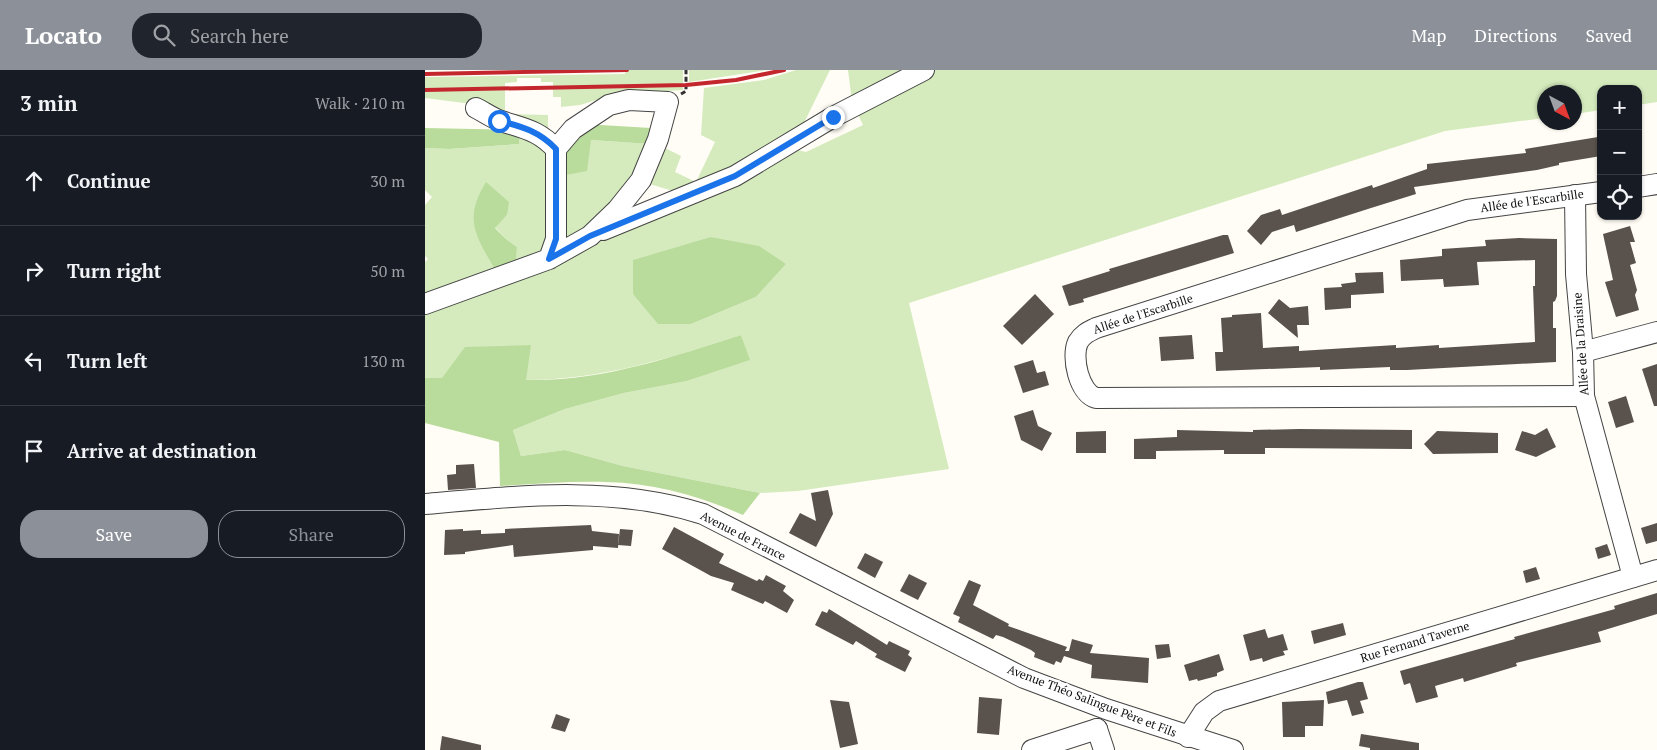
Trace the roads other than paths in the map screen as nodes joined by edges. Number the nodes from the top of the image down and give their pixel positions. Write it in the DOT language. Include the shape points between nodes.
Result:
graph roads {
  1 [pos="924,70"];
  2 [pos="476,108"];
  3 [pos="556,149"];
  4 [pos="1657,184"];
  5 [pos="1642,186"];
  6 [pos="1597,192"];
  7 [pos="1575,195"];
  8 [pos="590,236"];
  9 [pos="549,259"];
  10 [pos="425,304"];
  11 [pos="1657,332"];
  12 [pos="1583,352"];
  13 [pos="1584,396"];
  14 [pos="425,504"];
  15 [pos="1657,570"];
  16 [pos="1633,577"];
  17 [pos="927,630"];
  18 [pos="1106,708"];
  19 [pos="1097,729"];
  20 [pos="1188,737"];
  21 [pos="1032,750"];
  22 [pos="1104,750"];
  23 [pos="1233,750"];
  1 -- 8 [label="street" via="833,117 735,176"];
  2 -- 3 [label="street" via="499,121 522,126 543,136"];
  3 -- 8 [label="street" via="573,129 609,105 629,100 668,102 658,139 641,180"];
  3 -- 9 [label="street" via="556,239"];
  4 -- 5 [label="street"];
  6 -- 7 [label="street, Allée de l'Escarbille"];
  7 -- 12 [label="street, Allée de la Draisine" via="1576,274"];
  7 -- 13 [label="street, Allée de l'Escarbille" via="1467,210 1097,328 1085,333 1076,350 1080,384 1096,398"];
  8 -- 9 [label="street"];
  9 -- 10 [label="street"];
  11 -- 12 [label="street"];
  12 -- 13 [label="street, Allée de la Draisine"];
  13 -- 16 [label="street, Allée de la Draisine"];
  14 -- 17 [label="street, Avenue de France" via="495,498 609,495 671,504 703,514"];
  15 -- 16 [label="street, Rue Fernand Taverne"];
  16 -- 20 [label="street, Rue Fernand Taverne" via="1219,701 1204,712"];
  17 -- 18 [label="street, Avenue Théo Salingue Père et Fils" via="1024,678"];
  18 -- 19 [label="street"];
  18 -- 20 [label="street, Avenue Théo Salingue Père et Fils"];
  19 -- 21 [label="street"];
  19 -- 22 [label="street"];
  20 -- 23 [label="street, Avenue Théo Salingue Père et Fils"];
}
